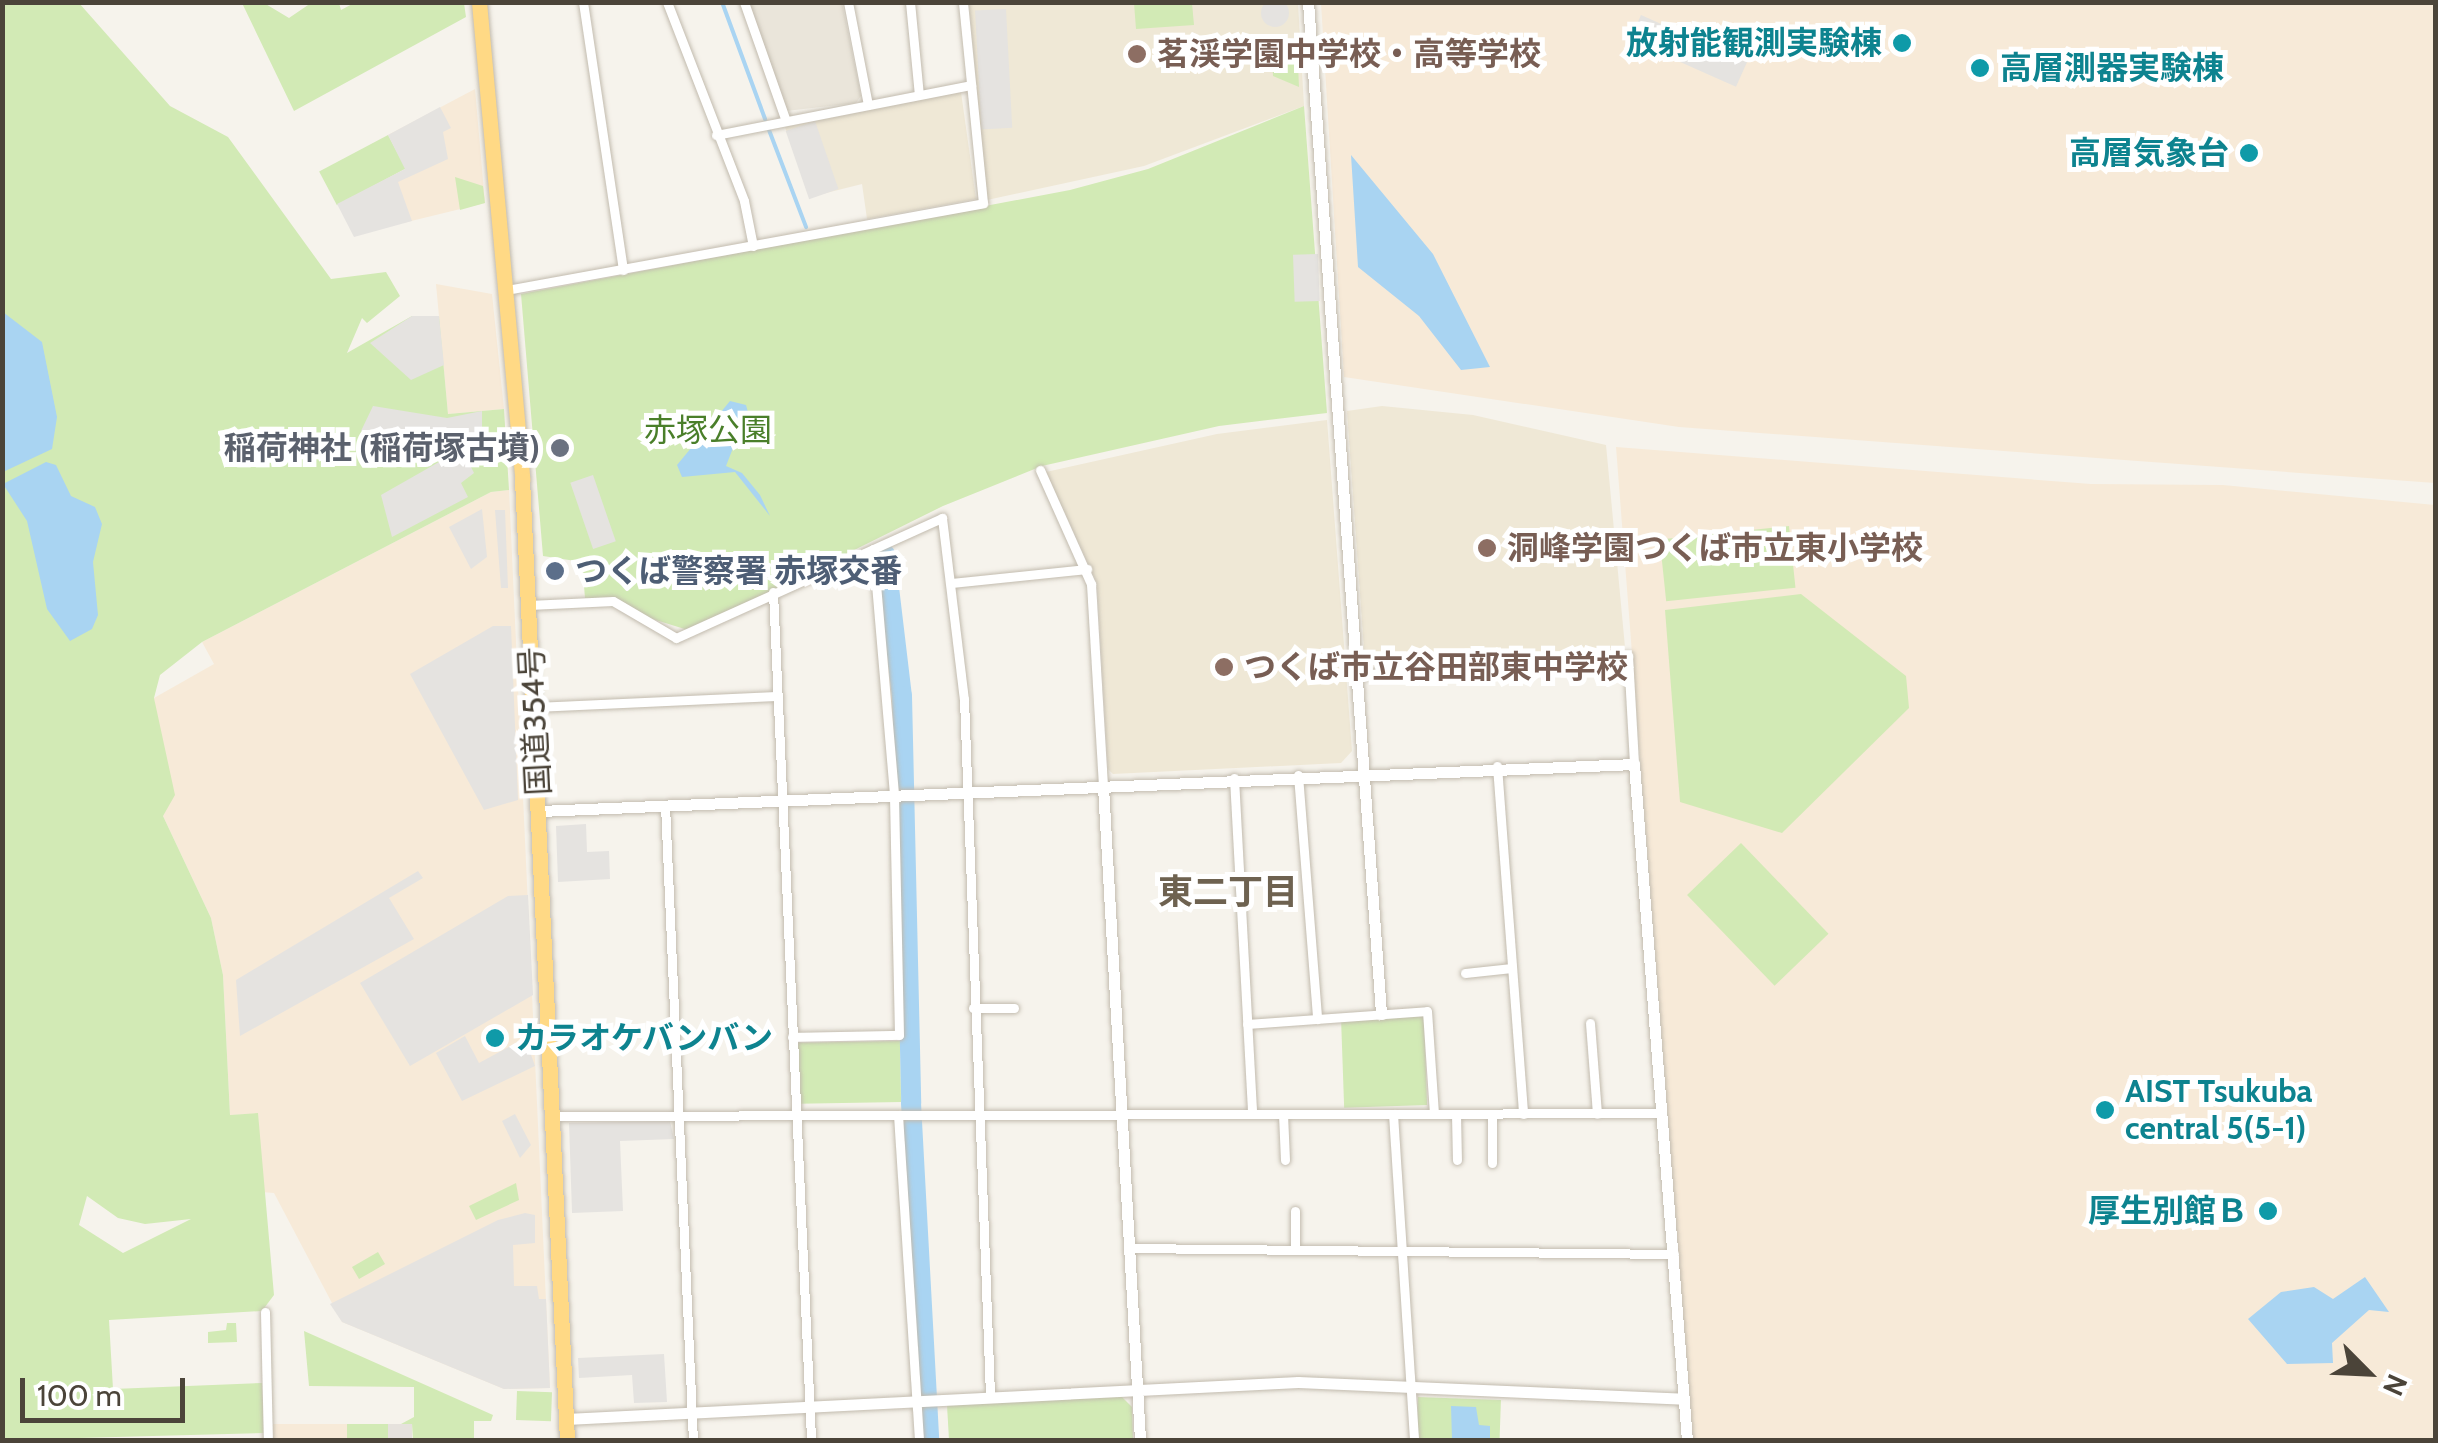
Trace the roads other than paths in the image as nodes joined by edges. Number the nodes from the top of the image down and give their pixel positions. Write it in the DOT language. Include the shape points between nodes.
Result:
graph roads {
  1 [pos="479,2"];
  2 [pos="583,2"];
  3 [pos="667,2"];
  4 [pos="744,2"];
  5 [pos="848,2"];
  6 [pos="910,2"];
  7 [pos="963,2"];
  8 [pos="1308,2"];
  9 [pos="971,86"];
  10 [pos="920,95"];
  11 [pos="868,105"];
  12 [pos="786,121"];
  13 [pos="716,135"];
  14 [pos="753,246"];
  15 [pos="623,270"];
  16 [pos="506,290"];
  17 [pos="1040,470"];
  18 [pos="873,549"];
  19 [pos="1087,570"];
  20 [pos="951,583"];
  21 [pos="772,592"];
  22 [pos="530,605"];
  23 [pos="1356,675"];
  24 [pos="778,696"];
  25 [pos="534,706"];
  26 [pos="1634,764"];
  27 [pos="1497,766"];
  28 [pos="1364,773"];
  29 [pos="1298,775"];
  30 [pos="1234,778"];
  31 [pos="1104,786"];
  32 [pos="966,791"];
  33 [pos="897,794"];
  34 [pos="782,800"];
  35 [pos="665,806"];
  36 [pos="540,810"];
  37 [pos="1512,968"];
  38 [pos="1465,972"];
  39 [pos="973,1008"];
  40 [pos="1014,1008"];
  41 [pos="1381,1014"];
  42 [pos="1317,1019"];
  43 [pos="1590,1023"];
  44 [pos="1247,1024"];
  45 [pos="792,1037"];
  46 [pos="1662,1113"];
  47 [pos="1252,1114"];
  48 [pos="1283,1114"];
  49 [pos="1392,1114"];
  50 [pos="1434,1114"];
  51 [pos="1456,1114"];
  52 [pos="1492,1114"];
  53 [pos="1523,1114"];
  54 [pos="1597,1114"];
  55 [pos="898,1115"];
  56 [pos="976,1115"];
  57 [pos="1122,1115"];
  58 [pos="551,1116"];
  59 [pos="679,1116"];
  60 [pos="795,1116"];
  61 [pos="1285,1160"];
  62 [pos="1457,1160"];
  63 [pos="1492,1163"];
  64 [pos="1296,1211"];
  65 [pos="1129,1248"];
  66 [pos="1296,1250"];
  67 [pos="1402,1250"];
  68 [pos="1674,1254"];
  69 [pos="265,1312"];
  70 [pos="1410,1387"];
  71 [pos="1137,1390"];
  72 [pos="990,1396"];
  73 [pos="1684,1399"];
  74 [pos="917,1401"];
  75 [pos="810,1407"];
  76 [pos="692,1412"];
  77 [pos="566,1418"];
  78 [pos="268,1440"];
  79 [pos="567,1440"];
  80 [pos="693,1440"];
  81 [pos="811,1440"];
  82 [pos="919,1440"];
  83 [pos="1140,1440"];
  84 [pos="1414,1440"];
  85 [pos="1688,1440"];
  1 -- 16 [label="highway, 国道354号"];
  2 -- 15 [label="street"];
  3 -- 13 [label="street"];
  4 -- 12 [label="street"];
  5 -- 11 [label="street"];
  6 -- 10 [label="street"];
  7 -- 9 [label="street"];
  8 -- 23 [label="street"];
  9 -- 10 [label="street"];
  9 -- 14 [label="street" via="983,202"];
  10 -- 11 [label="street"];
  11 -- 12 [label="street"];
  12 -- 13 [label="street"];
  13 -- 14 [label="street" via="744,200"];
  14 -- 15 [label="street"];
  15 -- 16 [label="street"];
  16 -- 22 [label="highway, 国道354号"];
  17 -- 19 [label="street"];
  18 -- 20 [label="street" via="942,518"];
  18 -- 21 [label="street"];
  18 -- 33 [label="street"];
  19 -- 20 [label="street"];
  19 -- 31 [label="street"];
  20 -- 32 [label="street"];
  21 -- 22 [label="street" via="676,638 613,601"];
  21 -- 24 [label="street"];
  22 -- 25 [label="highway, 国道354号"];
  23 -- 26 [label="street" via="1628,656"];
  23 -- 28 [label="street"];
  24 -- 25 [label="street"];
  24 -- 34 [label="street"];
  25 -- 36 [label="highway, 国道354号"];
  26 -- 27 [label="street"];
  26 -- 46 [label="street"];
  27 -- 28 [label="street"];
  27 -- 37 [label="street"];
  28 -- 29 [label="street"];
  28 -- 41 [label="street"];
  29 -- 30 [label="street"];
  29 -- 42 [label="street"];
  30 -- 31 [label="street"];
  30 -- 44 [label="street"];
  31 -- 32 [label="street"];
  31 -- 57 [label="street"];
  32 -- 33 [label="street"];
  32 -- 39 [label="street"];
  33 -- 34 [label="street"];
  33 -- 45 [label="street" via="899,1035"];
  34 -- 35 [label="street"];
  34 -- 45 [label="street"];
  35 -- 36 [label="street"];
  35 -- 59 [label="street"];
  36 -- 58 [label="highway, 国道354号"];
  37 -- 38 [label="street"];
  37 -- 53 [label="street"];
  39 -- 40 [label="street"];
  39 -- 56 [label="street"];
  41 -- 42 [label="street"];
  41 -- 50 [label="street" via="1427,1011"];
  42 -- 44 [label="street"];
  43 -- 54 [label="street"];
  44 -- 47 [label="street"];
  45 -- 60 [label="street"];
  46 -- 54 [label="street"];
  46 -- 68 [label="street"];
  47 -- 48 [label="street"];
  47 -- 57 [label="street"];
  48 -- 49 [label="street"];
  48 -- 61 [label="street"];
  49 -- 50 [label="street"];
  49 -- 67 [label="street"];
  50 -- 51 [label="street"];
  51 -- 52 [label="street"];
  51 -- 62 [label="street"];
  52 -- 53 [label="street"];
  52 -- 63 [label="street"];
  53 -- 54 [label="street"];
  55 -- 56 [label="street"];
  55 -- 60 [label="street"];
  55 -- 74 [label="street"];
  56 -- 57 [label="street"];
  56 -- 72 [label="street"];
  57 -- 65 [label="street"];
  58 -- 59 [label="street"];
  58 -- 77 [label="highway, 国道354号"];
  59 -- 60 [label="street"];
  59 -- 76 [label="street"];
  60 -- 75 [label="street"];
  64 -- 66 [label="street"];
  65 -- 66 [label="street"];
  65 -- 71 [label="street"];
  66 -- 67 [label="street"];
  67 -- 68 [label="street"];
  67 -- 70 [label="street"];
  68 -- 73 [label="street"];
  69 -- 78 [label="street"];
  70 -- 71 [label="street" via="1298,1382"];
  70 -- 73 [label="street"];
  70 -- 84 [label="street"];
  71 -- 72 [label="street"];
  71 -- 83 [label="street"];
  72 -- 74 [label="street"];
  73 -- 85 [label="street"];
  74 -- 75 [label="street"];
  74 -- 82 [label="street"];
  75 -- 76 [label="street"];
  75 -- 81 [label="street"];
  76 -- 77 [label="street"];
  76 -- 80 [label="street"];
  77 -- 79 [label="highway, 国道354号"];
}
